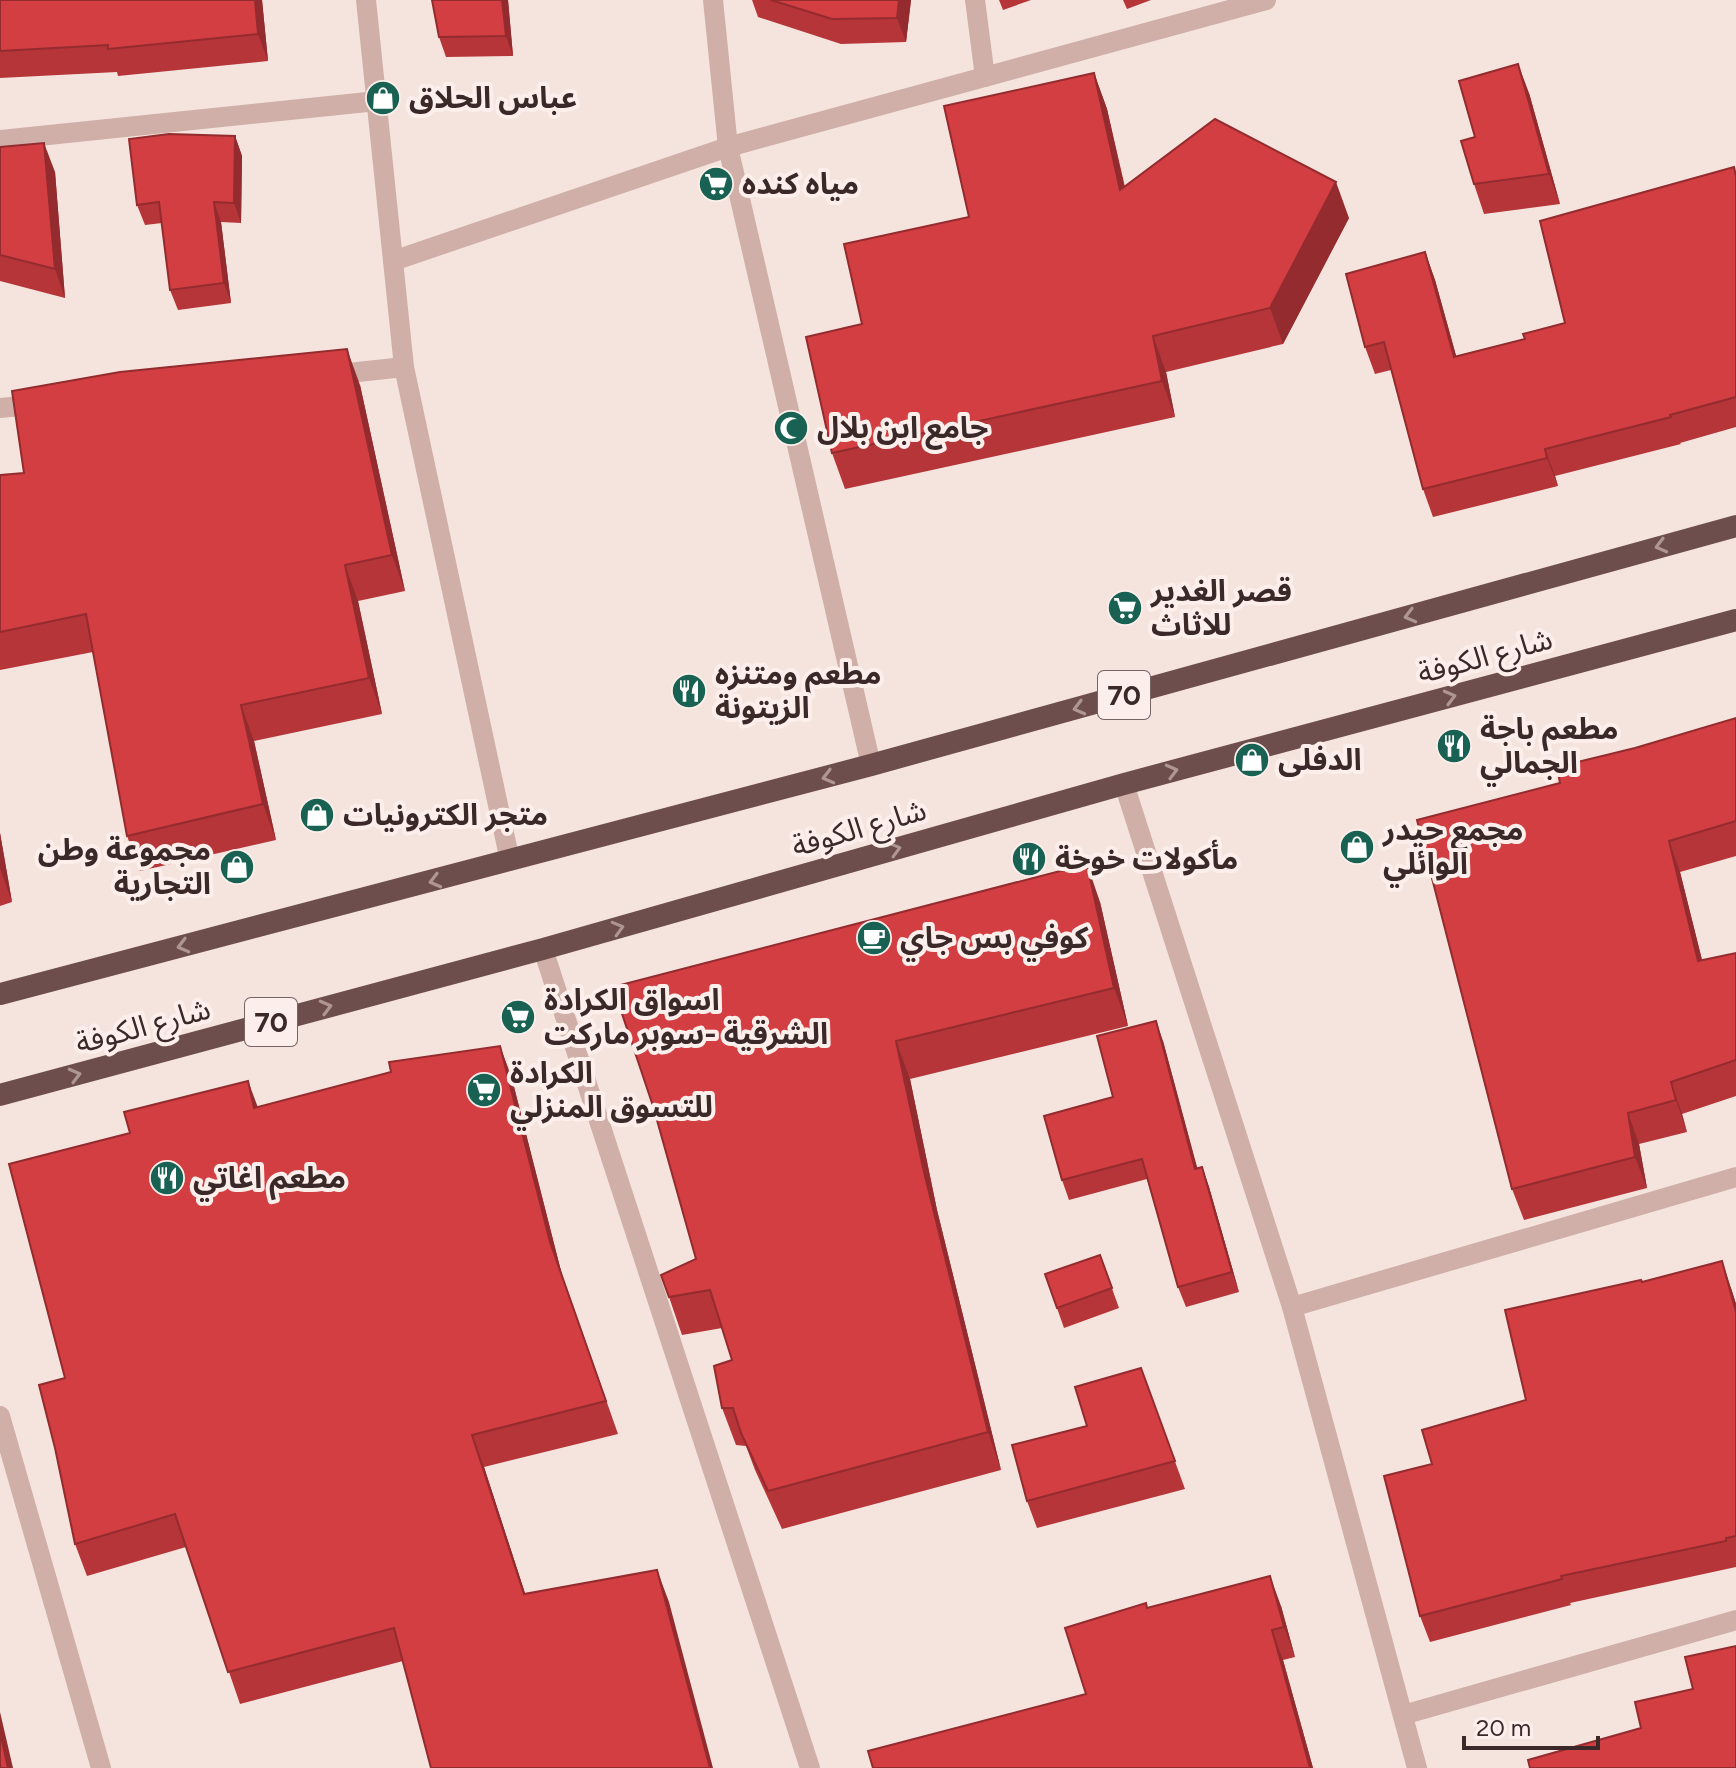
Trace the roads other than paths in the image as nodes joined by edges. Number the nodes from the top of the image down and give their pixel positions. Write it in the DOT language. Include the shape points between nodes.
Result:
graph roads {
  1 [pos="366,0"];
  2 [pos="713,0"];
  3 [pos="975,0"];
  4 [pos="1255,2"];
  5 [pos="985,77"];
  6 [pos="377,101"];
  7 [pos="0,140"];
  8 [pos="728,147"];
  9 [pos="393,261"];
  10 [pos="404,367"];
  11 [pos="311,377"];
  12 [pos="62,402"];
  13 [pos="0,408"];
  14 [pos="1736,526"];
  15 [pos="1736,620"];
  16 [pos="871,765"];
  17 [pos="1124,784"];
  18 [pos="510,861"];
  19 [pos="543,949"];
  20 [pos="0,994"];
  21 [pos="0,1095"];
  22 [pos="1736,1177"];
  23 [pos="1292,1307"];
  24 [pos="0,1416"];
  25 [pos="1736,1620"];
  26 [pos="1403,1715"];
  27 [pos="101,1768"];
  28 [pos="810,1768"];
  29 [pos="1417,1768"];
  1 -- 6 [label="street"];
  2 -- 8 [label="street"];
  3 -- 5 [label="street"];
  4 -- 5 [label="street"];
  5 -- 8 [label="street"];
  6 -- 7 [label="street"];
  6 -- 9 [label="street"];
  8 -- 9 [label="street"];
  8 -- 16 [label="street"];
  9 -- 10 [label="street"];
  10 -- 11 [label="street"];
  10 -- 18 [label="street"];
  12 -- 13 [label="street"];
  14 -- 16 [label="highway, شارع الكوفة / 70, one-way"];
  17 -- 15 [label="highway, شارع الكوفة / 70, one-way"];
  16 -- 18 [label="highway, شارع الكوفة / 70, one-way"];
  19 -- 17 [label="highway, شارع الكوفة / 70, one-way"];
  17 -- 23 [label="street"];
  18 -- 20 [label="highway, شارع الكوفة / 70, one-way"];
  21 -- 19 [label="highway, شارع الكوفة / 70, one-way"];
  19 -- 28 [label="street"];
  22 -- 23 [label="street"];
  23 -- 26 [label="street"];
  24 -- 27 [label="street"];
  25 -- 26 [label="street"];
  26 -- 29 [label="street"];
}
